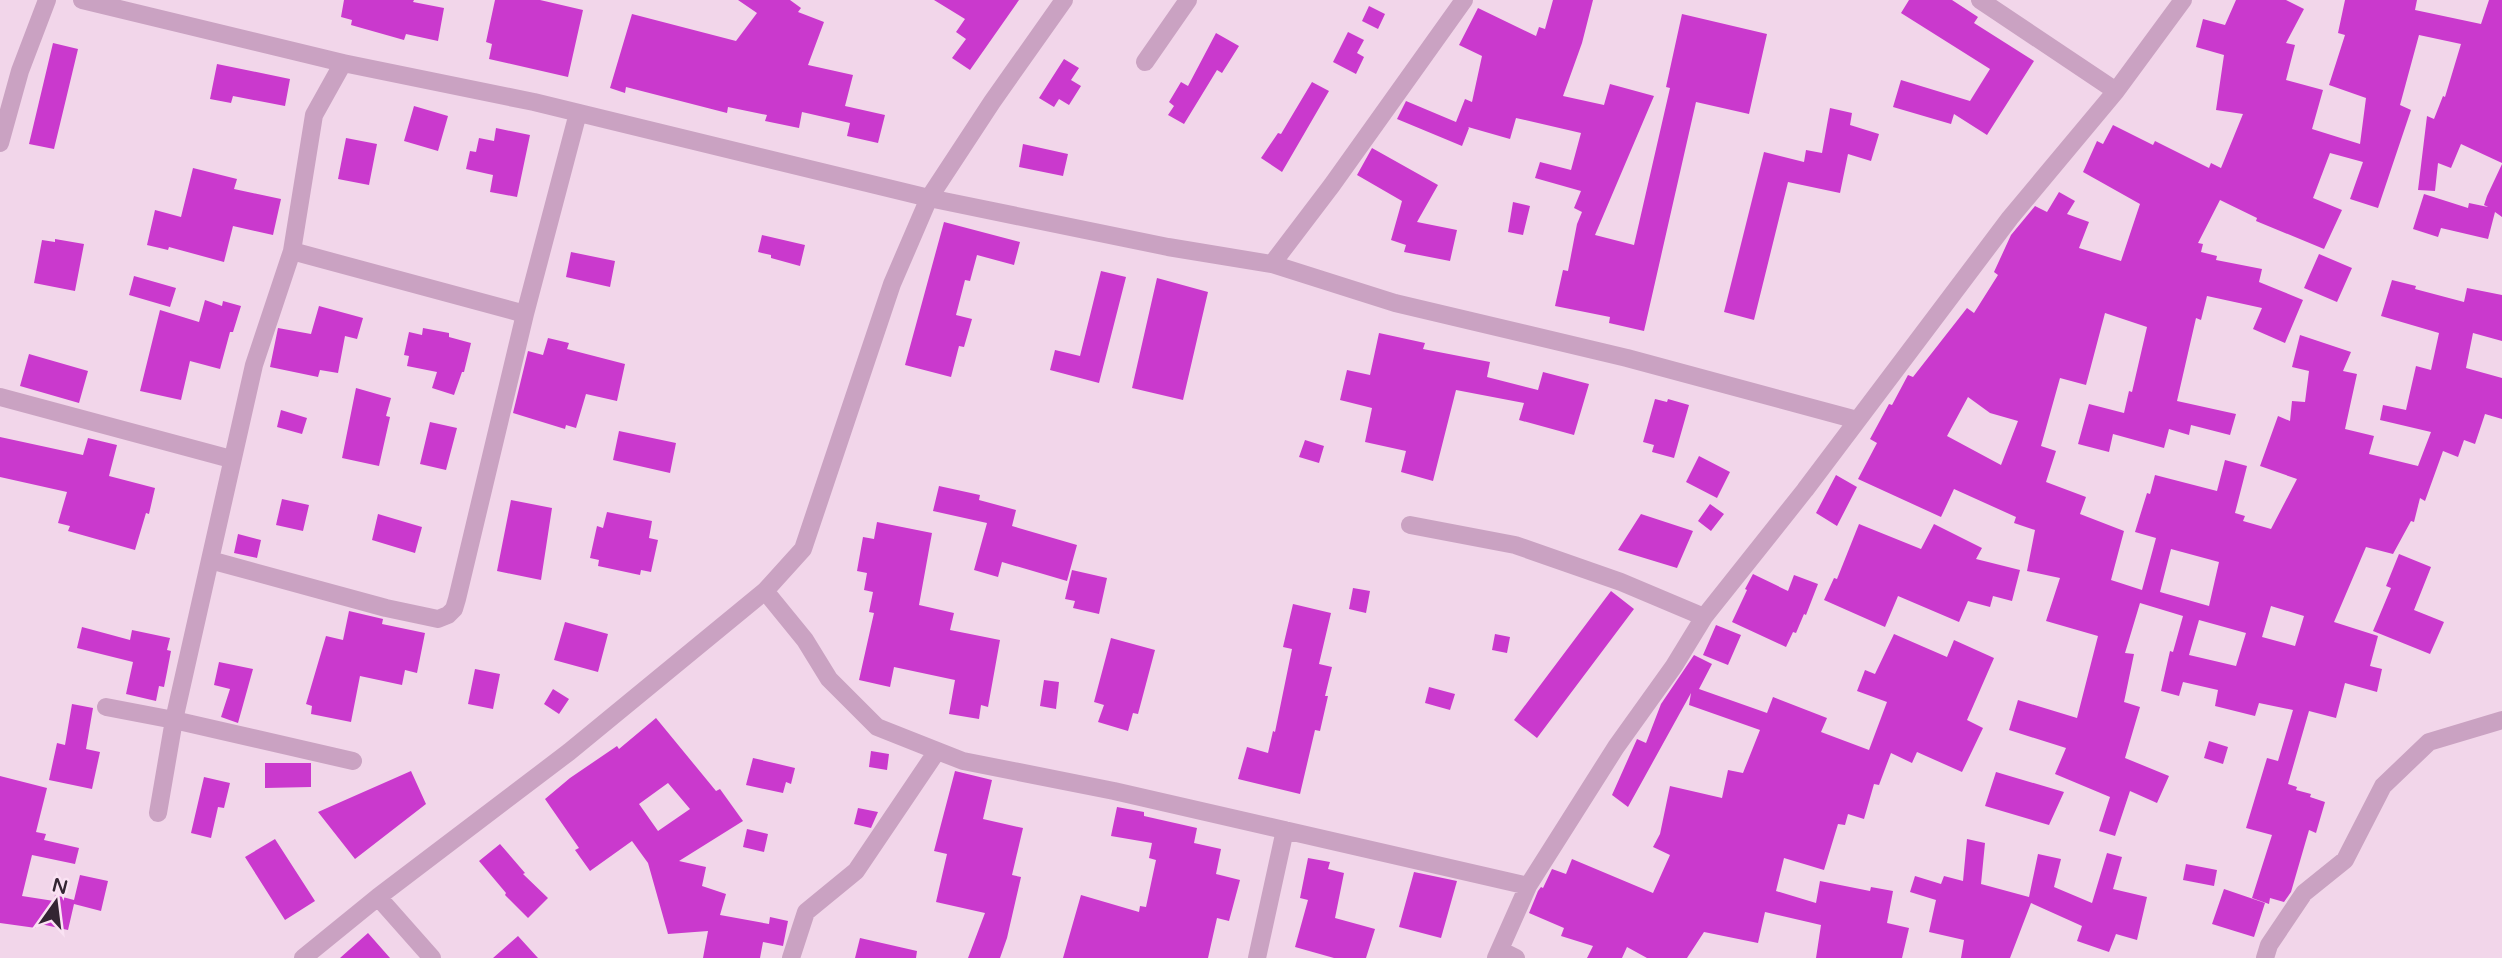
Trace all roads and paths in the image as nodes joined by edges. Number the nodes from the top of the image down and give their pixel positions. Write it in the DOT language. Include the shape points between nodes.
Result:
graph roads {
  1 [pos="47,0"];
  2 [pos="82,0"];
  3 [pos="1064,0"];
  4 [pos="1188,0"];
  5 [pos="1980,0"];
  6 [pos="2183,0"];
  7 [pos="1455,3"];
  8 [pos="1145,62"];
  9 [pos="344,63"];
  10 [pos="2116,91"];
  11 [pos="578,113"];
  12 [pos="0,143"];
  13 [pos="929,198"];
  14 [pos="292,251"];
  15 [pos="1272,264"];
  16 [pos="525,314"];
  17 [pos="0,397"];
  18 [pos="1857,420"];
  19 [pos="231,459"];
  20 [pos="1410,525"];
  21 [pos="210,560"];
  22 [pos="765,592"];
  23 [pos="1704,617"];
  24 [pos="106,707"];
  25 [pos="174,720"];
  26 [pos="2502,720"];
  27 [pos="937,751"];
  28 [pos="353,761"];
  29 [pos="158,813"];
  30 [pos="1285,830"];
  31 [pos="1528,886"];
  32 [pos="378,897"];
  33 [pos="1504,955"];
  34 [pos="303,958"];
  35 [pos="432,958"];
  36 [pos="791,958"];
  37 [pos="1257,958"];
  38 [pos="2266,958"];
  1 -- 12 [label="street"];
  2 -- 9 [label="street"];
  3 -- 13 [label="street"];
  4 -- 8 [label="street"];
  5 -- 10 [label="street"];
  6 -- 10 [label="street"];
  7 -- 15 [label="street" via="1332,185"];
  9 -- 11 [label="street"];
  9 -- 14 [label="street" via="314,115"];
  10 -- 18 [label="street" via="2010,218"];
  11 -- 13 [label="street"];
  11 -- 16 [label="street"];
  13 -- 15 [label="street"];
  13 -- 22 [label="street" via="892,284 803,549"];
  14 -- 16 [label="street"];
  14 -- 19 [label="street" via="254,365"];
  15 -- 18 [label="street" via="1395,303 1627,358"];
  16 -- 21 [label="street" via="457,599 448,615 438,619 386,608"];
  17 -- 19 [label="street"];
  18 -- 23 [label="street"];
  19 -- 21 [label="street"];
  20 -- 23 [label="street" via="1515,545"];
  21 -- 25 [label="street"];
  22 -- 27 [label="street" via="805,640 828,678 860,712 877,727"];
  22 -- 32 [label="street" via="569,752"];
  23 -- 31 [label="street"];
  24 -- 25 [label="street"];
  25 -- 28 [label="street"];
  25 -- 29 [label="street"];
  26 -- 38 [label="street" via="2429,741 2383,786 2345,860 2304,893 2269,945"];
  27 -- 30 [label="street" via="963,761"];
  27 -- 36 [label="street" via="856,871 806,912"];
  30 -- 31 [label="street"];
  30 -- 37 [label="street"];
  31 -- 33 [label="street"];
  32 -- 34 [label="street"];
  32 -- 35 [label="street"];
}
